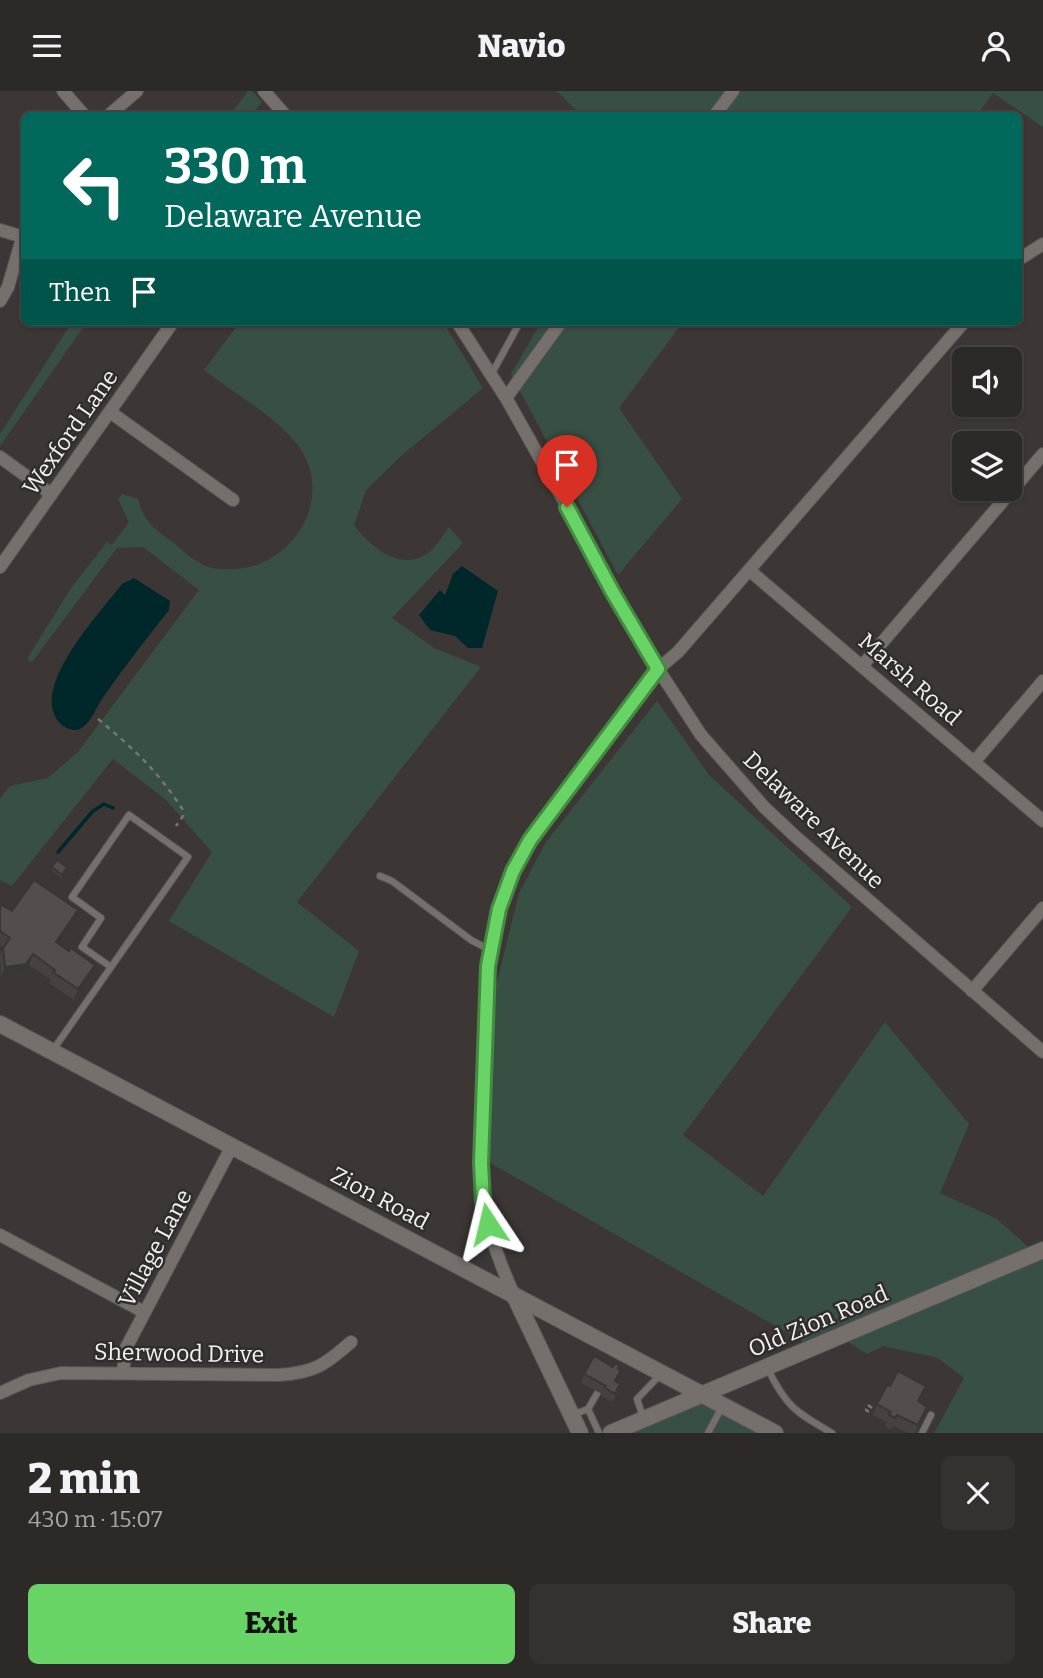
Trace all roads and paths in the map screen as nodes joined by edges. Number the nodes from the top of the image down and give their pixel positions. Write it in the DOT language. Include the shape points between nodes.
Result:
graph roads {
  1 [pos="63,91"];
  2 [pos="137,91"];
  3 [pos="264,91"];
  4 [pos="733,91"];
  5 [pos="81,112"];
  6 [pos="112,112"];
  7 [pos="282,112"];
  8 [pos="717,112"];
  9 [pos="0,230"];
  10 [pos="21,234"];
  11 [pos="1043,244"];
  12 [pos="21,245"];
  13 [pos="1022,257"];
  14 [pos="0,301"];
  15 [pos="170,326"];
  16 [pos="460,326"];
  17 [pos="518,326"];
  18 [pos="558,326"];
  19 [pos="961,326"];
  20 [pos="491,375"];
  21 [pos="506,398"];
  22 [pos="110,412"];
  23 [pos="1043,454"];
  24 [pos="0,457"];
  25 [pos="51,494"];
  26 [pos="233,500"];
  27 [pos="0,567"];
  28 [pos="749,570"];
  29 [pos="862,666"];
  30 [pos="658,669"];
  31 [pos="1043,681"];
  32 [pos="99,719"];
  33 [pos="974,762"];
  34 [pos="1043,821"];
  35 [pos="176,826"];
  36 [pos="380,876"];
  37 [pos="1043,908"];
  38 [pos="490,950"];
  39 [pos="111,967"];
  40 [pos="972,991"];
  41 [pos="0,1024"];
  42 [pos="52,1051"];
  43 [pos="1043,1052"];
  44 [pos="232,1146"];
  45 [pos="0,1235"];
  46 [pos="1043,1250"];
  47 [pos="514,1295"];
  48 [pos="144,1312"];
  49 [pos="351,1342"];
  50 [pos="768,1367"];
  51 [pos="123,1372"];
  52 [pos="661,1373"];
  53 [pos="598,1392"];
  54 [pos="0,1393"];
  55 [pos="702,1395"];
  56 [pos="722,1405"];
  57 [pos="588,1409"];
  58 [pos="868,1412"];
  59 [pos="931,1415"];
  60 [pos="572,1416"];
  61 [pos="866,1417"];
  62 [pos="643,1419"];
  63 [pos="768,1431"];
  64 [pos="580,1433"];
  65 [pos="600,1433"];
  66 [pos="611,1433"];
  67 [pos="708,1433"];
  68 [pos="832,1433"];
  69 [pos="922,1433"];
  1 -- 5 [label="street"];
  2 -- 6 [label="street"];
  3 -- 7 [label="street"];
  4 -- 8 [label="street"];
  9 -- 10 [label="street"];
  11 -- 13 [label="street"];
  12 -- 14 [label="street"];
  15 -- 22 [label="street, Wexford Lane"];
  16 -- 20 [label="street, Delaware Avenue"];
  17 -- 20 [label="lane"];
  18 -- 21 [label="street"];
  19 -- 28 [label="street"];
  20 -- 21 [label="street, Delaware Avenue"];
  21 -- 30 [label="street, Delaware Avenue"];
  22 -- 25 [label="street, Wexford Lane"];
  22 -- 26 [label="street"];
  23 -- 29 [label="street"];
  24 -- 25 [label="street"];
  25 -- 27 [label="street, Wexford Lane"];
  28 -- 29 [label="street, Marsh Road"];
  28 -- 30 [label="street"];
  29 -- 33 [label="street, Marsh Road"];
  30 -- 38 [label="street" via="524,849 505,889"];
  30 -- 40 [label="street, Delaware Avenue" via="701,735 764,807"];
  31 -- 33 [label="street"];
  32 -- 35 [label="path" via="162,778 183,810"];
  33 -- 34 [label="street, Marsh Road"];
  36 -- 38 [label="lane"];
  37 -- 40 [label="street"];
  38 -- 47 [label="street" via="481,1174 488,1224"];
  39 -- 39 [label="lane" via="188,857 130,815 72,897 101,918 82,947"];
  39 -- 42 [label="lane"];
  40 -- 43 [label="street, Delaware Avenue"];
  41 -- 42 [label="street, Zion Road"];
  42 -- 44 [label="street, Zion Road"];
  44 -- 47 [label="street, Zion Road"];
  44 -- 48 [label="street, Village Lane"];
  45 -- 48 [label="street"];
  46 -- 50 [label="street, Old Zion Road"];
  47 -- 52 [label="street, Zion Road"];
  47 -- 60 [label="street"];
  48 -- 51 [label="street, Village Lane" via="126,1348"];
  49 -- 51 [label="street, Sherwood Drive" via="326,1364 302,1373"];
  50 -- 55 [label="street, Old Zion Road"];
  50 -- 68 [label="lane" via="787,1402"];
  51 -- 54 [label="street, Sherwood Drive" via="50,1374"];
  52 -- 55 [label="street, Zion Road"];
  52 -- 62 [label="lane" via="637,1399"];
  53 -- 57 [label="lane"];
  55 -- 56 [label="street, Zion Road"];
  55 -- 62 [label="street, Old Zion Road"];
  56 -- 63 [label="street, Zion Road"];
  56 -- 67 [label="lane"];
  57 -- 60 [label="lane"];
  57 -- 65 [label="lane"];
  58 -- 61 [label="path"];
  59 -- 69 [label="lane"];
  60 -- 64 [label="street"];
  62 -- 66 [label="street, Old Zion Road"];
}
